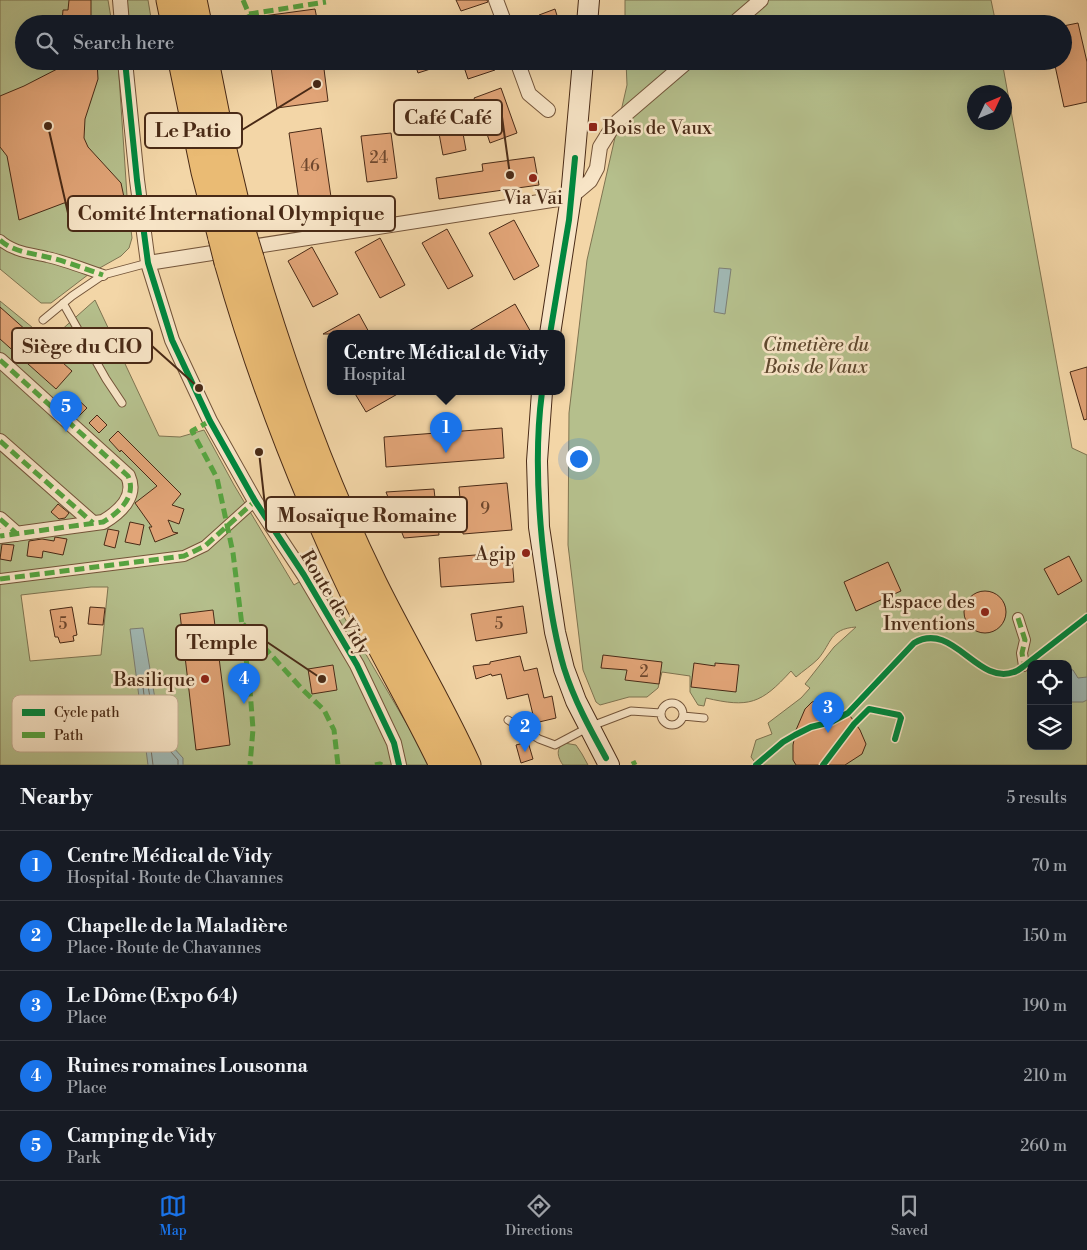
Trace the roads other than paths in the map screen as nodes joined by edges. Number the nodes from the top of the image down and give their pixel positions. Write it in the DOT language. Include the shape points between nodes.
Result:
graph roads {
  1 [pos="120,0"];
  2 [pos="170,0"];
  3 [pos="194,0"];
  4 [pos="496,0"];
  5 [pos="761,0"];
  6 [pos="121,15"];
  7 [pos="172,15"];
  8 [pos="197,15"];
  9 [pos="501,15"];
  10 [pos="744,15"];
  11 [pos="126,70"];
  12 [pos="183,70"];
  13 [pos="208,70"];
  14 [pos="521,70"];
  15 [pos="678,70"];
  16 [pos="585,73"];
  17 [pos="548,110"];
  18 [pos="571,197"];
  19 [pos="232,236"];
  20 [pos="2,243"];
  21 [pos="239,260"];
  22 [pos="148,263"];
  23 [pos="103,275"];
  24 [pos="63,303"];
  25 [pos="43,320"];
  26 [pos="551,330"];
  27 [pos="0,360"];
  28 [pos="542,395"];
  29 [pos="122,403"];
  30 [pos="0,441"];
  31 [pos="254,501"];
  32 [pos="0,519"];
  33 [pos="93,523"];
  34 [pos="17,534"];
  35 [pos="0,536"];
  36 [pos="0,579"];
  37 [pos="1018,618"];
  38 [pos="1024,666"];
  39 [pos="661,713"];
  40 [pos="683,716"];
  41 [pos="704,718"];
  42 [pos="508,720"];
  43 [pos="589,727"];
  44 [pos="609,763"];
  45 [pos="399,765"];
  46 [pos="442,765"];
  47 [pos="468,765"];
  1 -- 6 [label="street"];
  2 -- 7 [label="highway"];
  3 -- 8 [label="highway"];
  4 -- 9 [label="street"];
  5 -- 10 [label="street"];
  11 -- 22 [label="street, Route de Vidy"];
  12 -- 19 [label="highway" via="204,172"];
  13 -- 19 [label="highway" via="223,146"];
  14 -- 17 [label="street" via="529,94"];
  15 -- 18 [label="street" via="618,121 600,147 597,168 590,181"];
  16 -- 18 [label="main road"];
  18 -- 22 [label="street"];
  18 -- 26 [label="main road"];
  19 -- 21 [label="highway, bridge"];
  20 -- 23 [label="street"];
  21 -- 46 [label="highway" via="243,318 312,503 356,600"];
  21 -- 47 [label="highway" via="335,498 374,582"];
  22 -- 23 [label="lane"];
  22 -- 31 [label="street, Route de Vidy" via="172,340 210,421"];
  23 -- 24 [label="lane"];
  24 -- 25 [label="lane"];
  24 -- 29 [label="lane"];
  27 -- 33 [label="street" via="128,476 132,490 128,498 112,516 103,522"];
  28 -- 43 [label="main road" via="537,473 539,527 546,579 564,669"];
  30 -- 33 [label="street"];
  31 -- 36 [label="street" via="205,546 184,556"];
  31 -- 45 [label="street, Route de Vidy" via="304,574 357,665 394,742"];
  32 -- 34 [label="street"];
  33 -- 34 [label="street"];
  34 -- 35 [label="street"];
  37 -- 38 [label="street" via="1025,640"];
  39 -- 40 [label="lane" via="664,722 670,724 679,722"];
  39 -- 40 [label="lane" via="663,706 673,703 679,706"];
  39 -- 43 [label="lane" via="631,711"];
  40 -- 41 [label="lane"];
  42 -- 43 [label="lane" via="555,745"];
  43 -- 44 [label="main road"];
}
